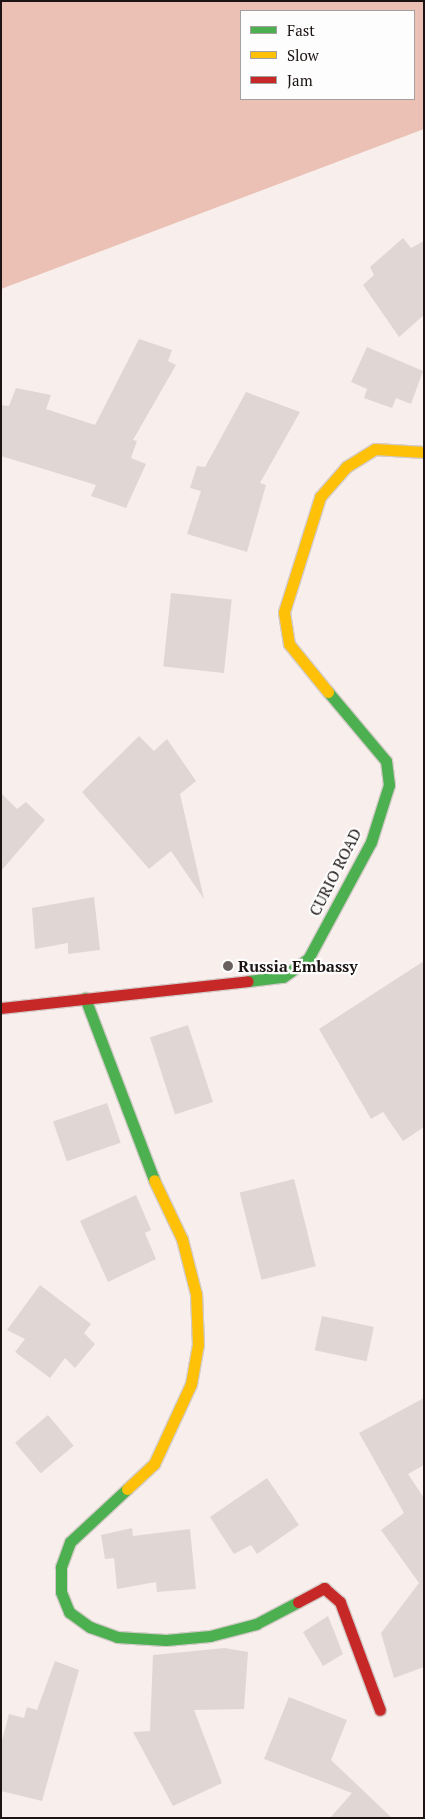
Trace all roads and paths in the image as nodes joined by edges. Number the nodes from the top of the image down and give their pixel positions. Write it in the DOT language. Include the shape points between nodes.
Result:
graph roads {
  1 [pos="424,452"];
  2 [pos="85,998"];
  3 [pos="1,1008"];
  4 [pos="380,1710"];
  1 -- 2 [label="street, CURIO ROAD" via="376,449 346,467 325,491 284,612 288,644 386,760 389,785 371,842 308,959 283,977"];
  2 -- 3 [label="street, CURIO ROAD"];
  2 -- 4 [label="street" via="141,1152 182,1239 196,1294 198,1345 191,1384 154,1464 70,1542 61,1567 61,1592 69,1612 90,1627 117,1636 166,1640 210,1636 256,1624 324,1588 340,1602"];
}
